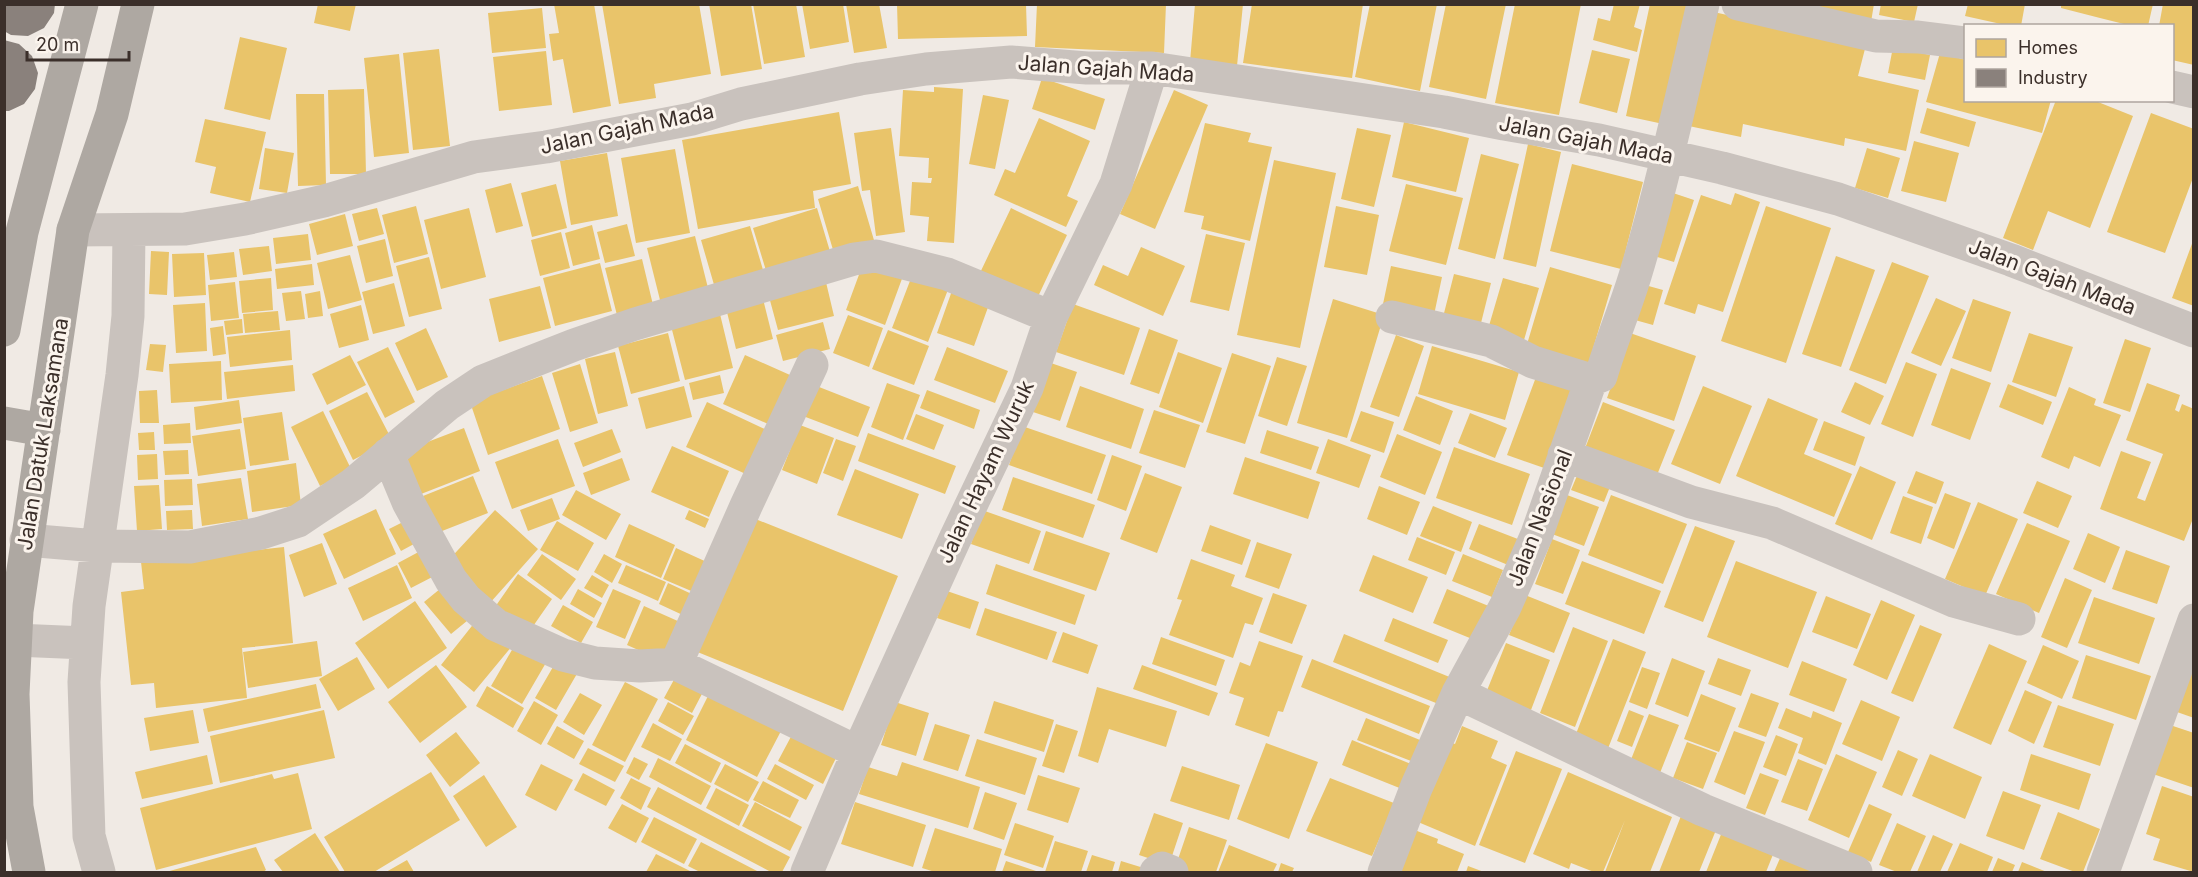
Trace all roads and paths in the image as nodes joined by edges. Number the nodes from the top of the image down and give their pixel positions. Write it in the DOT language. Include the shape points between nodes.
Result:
graph roads {
  1 [pos="82,4"];
  2 [pos="138,4"];
  3 [pos="1703,4"];
  4 [pos="1738,4"];
  5 [pos="1964,43"];
  6 [pos="1152,68"];
  7 [pos="2174,87"];
  8 [pos="2193,92"];
  9 [pos="1667,157"];
  10 [pos="74,230"];
  11 [pos="129,230"];
  12 [pos="1051,317"];
  13 [pos="1392,317"];
  14 [pos="4,330"];
  15 [pos="2193,331"];
  16 [pos="812,365"];
  17 [pos="1591,380"];
  18 [pos="4,423"];
  19 [pos="44,430"];
  20 [pos="388,454"];
  21 [pos="1564,455"];
  22 [pos="26,540"];
  23 [pos="98,546"];
  24 [pos="2019,619"];
  25 [pos="2193,620"];
  26 [pos="15,640"];
  27 [pos="86,643"];
  28 [pos="676,664"];
  29 [pos="1458,693"];
  30 [pos="858,752"];
  31 [pos="29,873"];
  32 [pos="99,873"];
  33 [pos="807,873"];
  34 [pos="1156,873"];
  35 [pos="1172,873"];
  36 [pos="1384,873"];
  37 [pos="1856,873"];
  38 [pos="2103,873"];
  1 -- 14 [label="highway" via="22,232"];
  2 -- 10 [label="highway, Jalan Datuk Laksamana" via="112,114"];
  3 -- 9 [label="street, Jalan Nasional"];
  4 -- 5 [label="street" via="1876,36"];
  6 -- 9 [label="street, Jalan Gajah Mada" via="1444,112 1599,140"];
  6 -- 11 [label="street, Jalan Gajah Mada" via="1011,62 860,79 741,104 692,119 474,157 324,201 245,219 185,229"];
  6 -- 12 [label="street, Jalan Hayam Wuruk" via="1116,184"];
  7 -- 8 [label="street"];
  9 -- 15 [label="street, Jalan Gajah Mada" via="1838,199 2011,260"];
  9 -- 17 [label="street, Jalan Nasional" via="1635,277 1601,376"];
  10 -- 11 [label="street, Jalan Gajah Mada"];
  10 -- 19 [label="highway, Jalan Datuk Laksamana"];
  11 -- 23 [label="street" via="128,316"];
  12 -- 20 [label="street" via="947,274 876,256 854,259 634,324 483,381"];
  12 -- 30 [label="street, Jalan Hayam Wuruk" via="1027,388"];
  13 -- 17 [label="street" via="1491,341 1533,362"];
  16 -- 28 [label="street"];
  17 -- 21 [label="street, Jalan Nasional"];
  18 -- 19 [label="highway"];
  19 -- 22 [label="highway, Jalan Datuk Laksamana"];
  20 -- 23 [label="street" via="353,484 298,521 261,533 189,547"];
  20 -- 28 [label="street" via="408,502 451,580 496,625 562,655 595,663"];
  21 -- 24 [label="street" via="1691,502 1772,523 1954,602"];
  21 -- 29 [label="street, Jalan Nasional" via="1537,534 1505,607"];
  22 -- 23 [label="street"];
  22 -- 26 [label="highway, Jalan Datuk Laksamana"];
  23 -- 27 [label="street"];
  25 -- 38 [label="street"];
  26 -- 27 [label="street"];
  26 -- 31 [label="highway, Jalan Datuk Laksamana" via="17,807"];
  27 -- 32 [label="street" via="89,836"];
  28 -- 30 [label="street"];
  29 -- 36 [label="street, Jalan Nasional"];
  29 -- 37 [label="street" via="1702,810"];
  30 -- 33 [label="street, Jalan Hayam Wuruk"];
  34 -- 35 [label="street" via="1162,868"];
}
